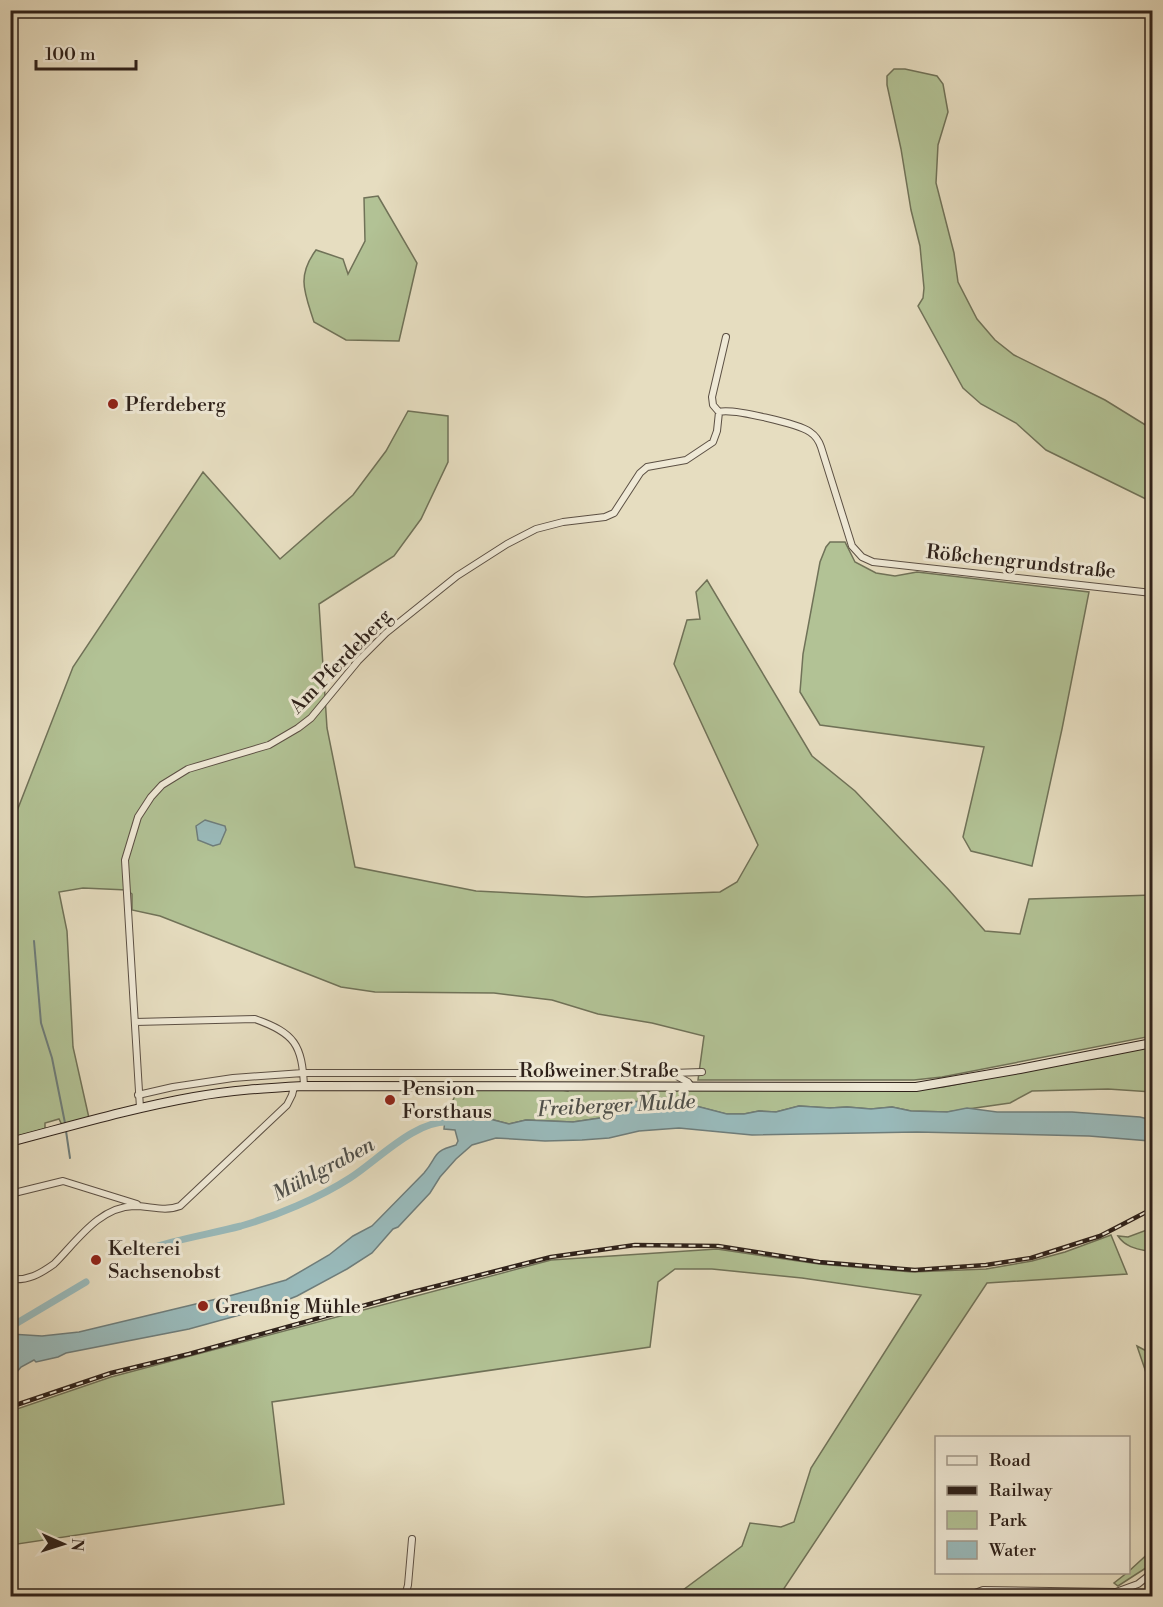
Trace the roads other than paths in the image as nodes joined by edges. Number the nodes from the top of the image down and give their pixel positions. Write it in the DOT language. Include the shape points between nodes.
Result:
graph roads {
  1 [pos="726,337"];
  2 [pos="718,412"];
  3 [pos="1152,593"];
  4 [pos="135,1022"];
  5 [pos="1152,1043"];
  6 [pos="702,1072"];
  7 [pos="303,1073"];
  8 [pos="361,1073"];
  9 [pos="433,1073"];
  10 [pos="671,1073"];
  11 [pos="299,1086"];
  12 [pos="360,1086"];
  13 [pos="433,1086"];
  14 [pos="691,1086"];
  15 [pos="138,1095"];
  16 [pos="140,1108"];
  17 [pos="10,1142"];
  18 [pos="10,1194"];
  19 [pos="140,1206"];
  20 [pos="10,1279"];
  21 [pos="412,1539"];
  22 [pos="1152,1573"];
  23 [pos="405,1596"];
  24 [pos="967,1596"];
  1 -- 2 [label="street, Am Pferdeberg" via="712,397"];
  2 -- 3 [label="street, Rößchengrundstraße" via="734,411 813,433 852,546 873,562"];
  2 -- 4 [label="street, Am Pferdeberg" via="713,442 686,460 647,467 614,513 536,530 507,543 457,576 386,633 298,728 269,745 188,769 151,796 138,817 125,860"];
  4 -- 7 [label="street" via="255,1019 269,1024 297,1045"];
  4 -- 15 [label="street, Am Pferdeberg"];
  5 -- 14 [label="main road, Roßweiner Straße" via="915,1087"];
  6 -- 10 [label="street"];
  7 -- 8 [label="street"];
  7 -- 11 [label="street"];
  7 -- 15 [label="street" via="233,1078"];
  8 -- 9 [label="street"];
  8 -- 12 [label="street"];
  9 -- 10 [label="street"];
  9 -- 13 [label="street"];
  10 -- 14 [label="street"];
  11 -- 12 [label="main road, Roßweiner Straße"];
  11 -- 16 [label="main road, Roßweiner Straße" via="195,1096"];
  11 -- 19 [label="street" via="287,1105 180,1206"];
  12 -- 13 [label="main road, Roßweiner Straße"];
  13 -- 14 [label="main road, Roßweiner Straße"];
  15 -- 16 [label="street, Am Pferdeberg"];
  16 -- 17 [label="main road, Roßweiner Straße"];
  18 -- 19 [label="street" via="63,1181"];
  19 -- 20 [label="street" via="105,1213 45,1271 22,1280"];
  21 -- 23 [label="street"];
  22 -- 24 [label="street" via="1138,1584 1116,1592 983,1590"];
}
